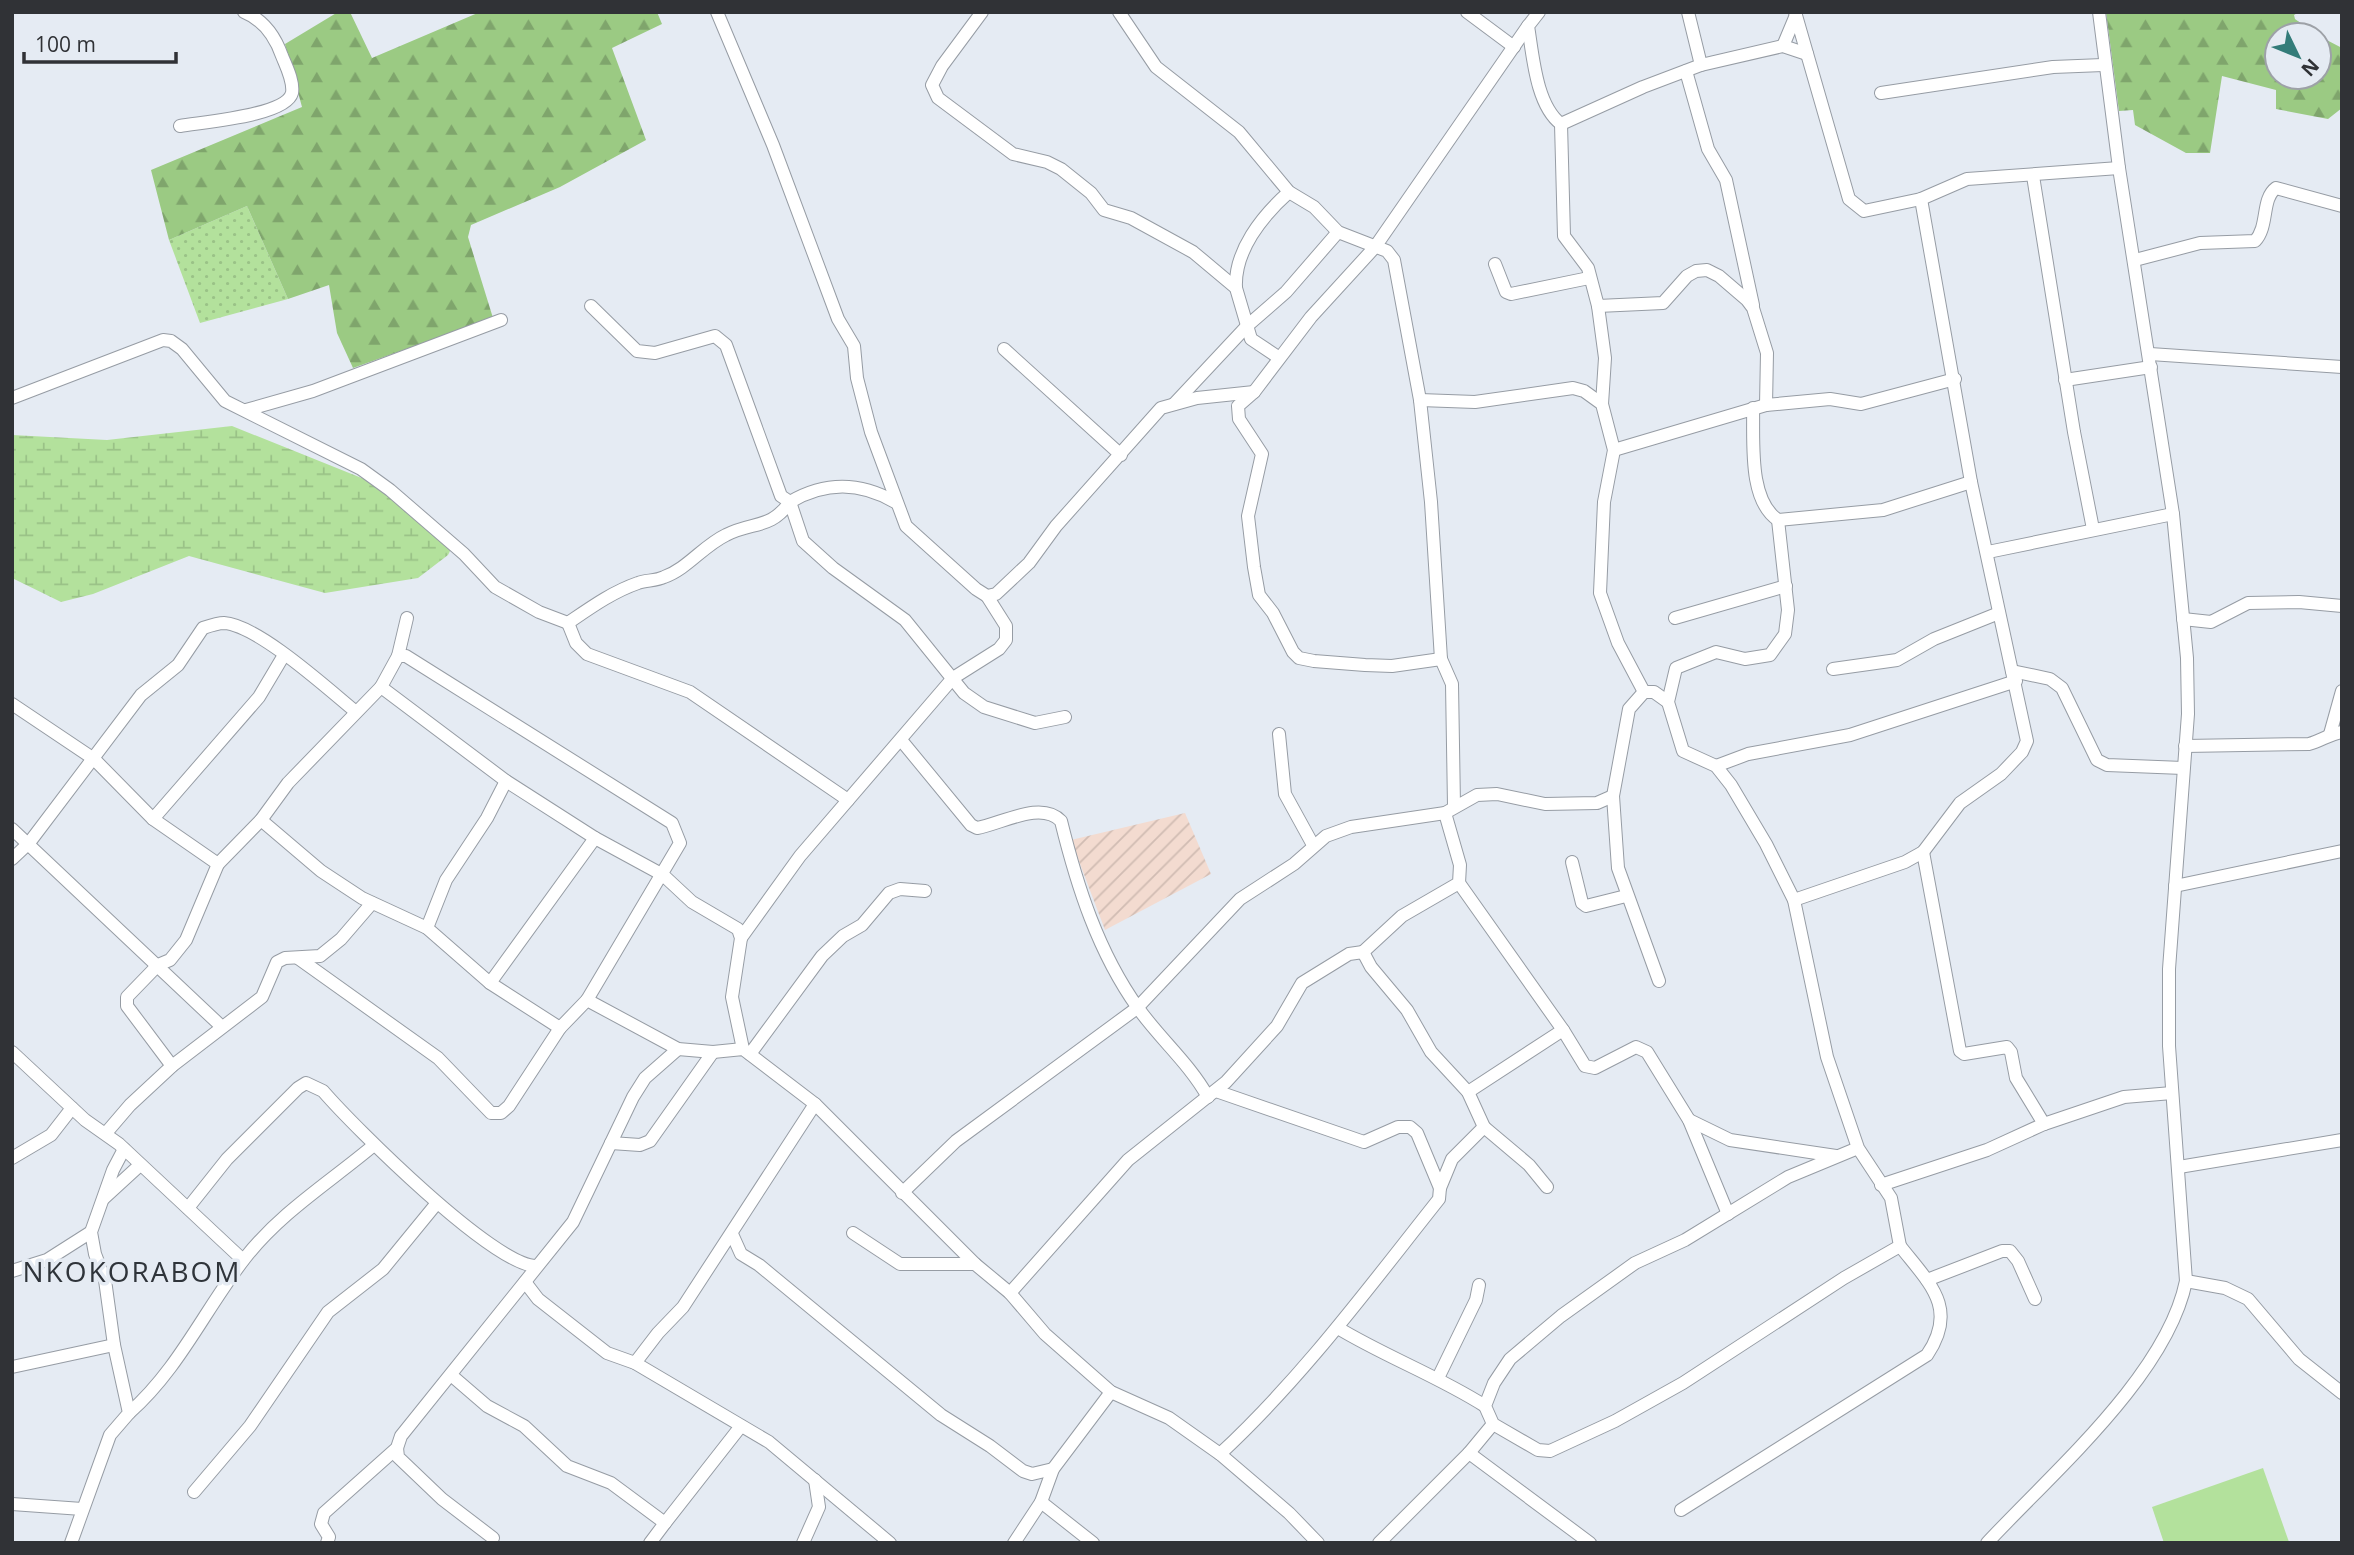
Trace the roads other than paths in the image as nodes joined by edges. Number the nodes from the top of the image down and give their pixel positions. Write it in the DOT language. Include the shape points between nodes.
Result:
graph roads {
  1 [pos="244,12"];
  2 [pos="717,12"];
  3 [pos="982,12"];
  4 [pos="1467,12"];
  5 [pos="1539,12"];
  6 [pos="1688,12"];
  7 [pos="2099,12"];
  8 [pos="1121,13"];
  9 [pos="1796,14"];
  10 [pos="1528,26"];
  11 [pos="1783,46"];
  12 [pos="1514,47"];
  13 [pos="1807,54"];
  14 [pos="1701,65"];
  15 [pos="2104,65"];
  16 [pos="1686,71"];
  17 [pos="1881,93"];
  18 [pos="1561,124"];
  19 [pos="180,126"];
  20 [pos="2119,168"];
  21 [pos="2033,176"];
  22 [pos="1289,192"];
  23 [pos="1922,198"];
  24 [pos="2342,206"];
  25 [pos="1338,233"];
  26 [pos="1375,247"];
  27 [pos="2135,260"];
  28 [pos="1495,264"];
  29 [pos="1590,278"];
  30 [pos="1236,288"];
  31 [pos="591,306"];
  32 [pos="1598,306"];
  33 [pos="1753,308"];
  34 [pos="501,320"];
  35 [pos="1247,326"];
  36 [pos="1004,349"];
  37 [pos="1278,357"];
  38 [pos="2151,361"];
  39 [pos="2342,366"];
  40 [pos="1955,379"];
  41 [pos="2066,380"];
  42 [pos="1254,392"];
  43 [pos="12,398"];
  44 [pos="1420,400"];
  45 [pos="1174,404"];
  46 [pos="1602,404"];
  47 [pos="1766,405"];
  48 [pos="1753,408"];
  49 [pos="246,410"];
  50 [pos="1614,450"];
  51 [pos="1122,455"];
  52 [pos="1971,482"];
  53 [pos="790,502"];
  54 [pos="895,502"];
  55 [pos="2173,514"];
  56 [pos="1778,520"];
  57 [pos="2093,530"];
  58 [pos="1988,552"];
  59 [pos="1786,586"];
  60 [pos="987,596"];
  61 [pos="2342,606"];
  62 [pos="1999,613"];
  63 [pos="407,618"];
  64 [pos="1675,618"];
  65 [pos="2183,619"];
  66 [pos="568,623"];
  67 [pos="285,654"];
  68 [pos="398,656"];
  69 [pos="1441,659"];
  70 [pos="1833,669"];
  71 [pos="2014,676"];
  72 [pos="953,678"];
  73 [pos="381,687"];
  74 [pos="2342,691"];
  75 [pos="1644,692"];
  76 [pos="1668,702"];
  77 [pos="12,704"];
  78 [pos="356,712"];
  79 [pos="1065,717"];
  80 [pos="2336,733"];
  81 [pos="1279,734"];
  82 [pos="901,740"];
  83 [pos="2185,746"];
  84 [pos="94,759"];
  85 [pos="1716,766"];
  86 [pos="2183,768"];
  87 [pos="506,781"];
  88 [pos="1613,796"];
  89 [pos="848,800"];
  90 [pos="1449,809"];
  91 [pos="153,819"];
  92 [pos="261,820"];
  93 [pos="12,829"];
  94 [pos="595,838"];
  95 [pos="29,843"];
  96 [pos="1313,845"];
  97 [pos="2342,851"];
  98 [pos="1923,852"];
  99 [pos="12,859"];
  100 [pos="1572,862"];
  101 [pos="218,864"];
  102 [pos="663,875"];
  103 [pos="1460,883"];
  104 [pos="2175,886"];
  105 [pos="925,891"];
  106 [pos="1626,896"];
  107 [pos="1794,900"];
  108 [pos="372,903"];
  109 [pos="427,928"];
  110 [pos="741,938"];
  111 [pos="1363,951"];
  112 [pos="298,958"];
  113 [pos="158,965"];
  114 [pos="1659,981"];
  115 [pos="490,984"];
  116 [pos="587,1000"];
  117 [pos="1137,1007"];
  118 [pos="222,1027"];
  119 [pos="560,1028"];
  120 [pos="1563,1030"];
  121 [pos="678,1049"];
  122 [pos="12,1052"];
  123 [pos="713,1052"];
  124 [pos="746,1052"];
  125 [pos="172,1066"];
  126 [pos="1468,1092"];
  127 [pos="2172,1093"];
  128 [pos="1212,1094"];
  129 [pos="816,1104"];
  130 [pos="72,1108"];
  131 [pos="1689,1120"];
  132 [pos="2044,1124"];
  133 [pos="1484,1127"];
  134 [pos="106,1133"];
  135 [pos="2342,1140"];
  136 [pos="611,1143"];
  137 [pos="374,1145"];
  138 [pos="1858,1148"];
  139 [pos="124,1149"];
  140 [pos="1838,1156"];
  141 [pos="12,1158"];
  142 [pos="139,1165"];
  143 [pos="2179,1167"];
  144 [pos="1881,1185"];
  145 [pos="1547,1187"];
  146 [pos="1440,1188"];
  147 [pos="902,1193"];
  148 [pos="102,1200"];
  149 [pos="437,1203"];
  150 [pos="188,1208"];
  151 [pos="1728,1214"];
  152 [pos="91,1232"];
  153 [pos="853,1233"];
  154 [pos="732,1234"];
  155 [pos="1900,1247"];
  156 [pos="741,1254"];
  157 [pos="717,1258"];
  158 [pos="243,1260"];
  159 [pos="975,1264"];
  160 [pos="536,1266"];
  161 [pos="12,1271"];
  162 [pos="1927,1280"];
  163 [pos="2186,1281"];
  164 [pos="525,1282"];
  165 [pos="1479,1285"];
  166 [pos="1010,1293"];
  167 [pos="2035,1299"];
  168 [pos="1338,1328"];
  169 [pos="114,1345"];
  170 [pos="635,1363"];
  171 [pos="12,1367"];
  172 [pos="451,1375"];
  173 [pos="1438,1378"];
  174 [pos="1111,1392"];
  175 [pos="2342,1393"];
  176 [pos="1485,1406"];
  177 [pos="129,1413"];
  178 [pos="1493,1424"];
  179 [pos="741,1426"];
  180 [pos="397,1448"];
  181 [pos="1469,1453"];
  182 [pos="1220,1454"];
  183 [pos="1053,1469"];
  184 [pos="816,1480"];
  185 [pos="194,1492"];
  186 [pos="1041,1502"];
  187 [pos="12,1504"];
  188 [pos="82,1509"];
  189 [pos="1681,1510"];
  190 [pos="665,1523"];
  191 [pos="492,1538"];
  192 [pos="71,1543"];
  193 [pos="327,1543"];
  194 [pos="650,1543"];
  195 [pos="803,1543"];
  196 [pos="890,1543"];
  197 [pos="1014,1543"];
  198 [pos="1093,1543"];
  199 [pos="1318,1543"];
  200 [pos="1379,1543"];
  201 [pos="1590,1543"];
  202 [pos="1987,1543"];
  1 -- 19 [label="street" via="265,25 278,44 292,93 271,111"];
  2 -- 54 [label="street" via="838,319 853,346 871,432"];
  3 -- 30 [label="street" via="932,85 938,98 1013,154 1061,169 1104,210 1131,218 1193,252"];
  4 -- 12 [label="street"];
  5 -- 10 [label="street"];
  6 -- 14 [label="street"];
  7 -- 15 [label="street"];
  8 -- 22 [label="street" via="1156,67 1238,132"];
  9 -- 11 [label="street"];
  9 -- 13 [label="street"];
  10 -- 12 [label="street"];
  10 -- 18 [label="street" via="1541,88 1553,118"];
  11 -- 13 [label="street"];
  11 -- 14 [label="street"];
  12 -- 26 [label="street"];
  13 -- 23 [label="street" via="1849,200 1864,211"];
  14 -- 16 [label="street"];
  15 -- 17 [label="street" via="2053,67"];
  15 -- 20 [label="street"];
  16 -- 18 [label="street"];
  16 -- 33 [label="street" via="1708,149 1726,180"];
  18 -- 29 [label="street" via="1564,236 1588,268"];
  20 -- 21 [label="street"];
  20 -- 27 [label="street"];
  21 -- 23 [label="street" via="1967,179"];
  21 -- 41 [label="street"];
  22 -- 25 [label="street" via="1314,207"];
  22 -- 30 [label="street" via="1238,257"];
  23 -- 40 [label="street"];
  24 -- 27 [label="street" via="2276,188 2269,195 2263,228 2255,241 2200,243"];
  25 -- 26 [label="street"];
  25 -- 35 [label="street" via="1286,292"];
  26 -- 37 [label="street"];
  26 -- 44 [label="street" via="1387,251 1397,270"];
  27 -- 38 [label="street"];
  28 -- 29 [label="street" via="1511,294"];
  29 -- 32 [label="street"];
  30 -- 35 [label="street"];
  31 -- 53 [label="street" via="636,351 655,354 715,336 726,345 781,496"];
  32 -- 33 [label="street" via="1663,303 1687,276 1707,270"];
  32 -- 46 [label="street" via="1605,358"];
  33 -- 47 [label="street" via="1766,353"];
  34 -- 49 [label="street" via="313,391"];
  35 -- 37 [label="street" via="1251,339"];
  35 -- 45 [label="street"];
  36 -- 51 [label="street"];
  37 -- 42 [label="street"];
  38 -- 39 [label="street"];
  38 -- 41 [label="street"];
  38 -- 55 [label="street"];
  40 -- 47 [label="street" via="1861,404 1830,398"];
  40 -- 52 [label="street"];
  41 -- 57 [label="street"];
  42 -- 45 [label="street"];
  42 -- 69 [label="street" via="1238,406 1239,419 1262,454 1248,516 1254,567 1259,595 1293,652 1314,661 1365,665"];
  43 -- 49 [label="street" via="163,340 182,349 225,401"];
  44 -- 46 [label="street" via="1475,402 1573,388"];
  44 -- 69 [label="street"];
  45 -- 51 [label="street" via="1161,408"];
  46 -- 50 [label="street"];
  47 -- 48 [label="street"];
  48 -- 50 [label="street"];
  48 -- 56 [label="street" via="1759,487 1767,512"];
  49 -- 66 [label="street" via="361,469 464,554 495,587"];
  50 -- 75 [label="street" via="1604,502 1601,593 1618,643"];
  51 -- 60 [label="street" via="1056,526 1029,563 996,594"];
  52 -- 56 [label="street" via="1883,510"];
  52 -- 58 [label="street"];
  53 -- 54 [label="street" via="812,491 845,485 877,491"];
  53 -- 66 [label="street" via="779,517 707,544 680,569 603,599"];
  53 -- 72 [label="street" via="803,541 905,620"];
  54 -- 60 [label="street" via="914,536"];
  55 -- 57 [label="street"];
  55 -- 65 [label="street"];
  56 -- 59 [label="street"];
  57 -- 58 [label="street"];
  58 -- 62 [label="street"];
  59 -- 64 [label="street"];
  59 -- 76 [label="street" via="1785,634 1770,655 1745,659 1716,652 1676,668"];
  60 -- 72 [label="street" via="1006,626 1006,639 999,649"];
  61 -- 65 [label="street" via="2248,603 2211,622"];
  62 -- 70 [label="street" via="1934,639 1897,660"];
  62 -- 71 [label="street"];
  63 -- 68 [label="street"];
  65 -- 83 [label="street"];
  66 -- 89 [label="street" via="576,643 587,654 690,692"];
  67 -- 78 [label="street"];
  67 -- 84 [label="street" via="240,628 223,623 203,628 178,665 141,695"];
  67 -- 91 [label="street" via="259,697"];
  68 -- 73 [label="street"];
  68 -- 102 [label="street" via="406,656 673,823 680,843"];
  69 -- 90 [label="street" via="1452,684"];
  71 -- 85 [label="street" via="1850,735 1748,754"];
  71 -- 86 [label="street" via="2050,679 2062,688 2097,760 2107,765"];
  71 -- 98 [label="street" via="2027,741 2022,752 2001,774 1960,803"];
  72 -- 79 [label="street" via="984,707 1035,723"];
  72 -- 82 [label="street"];
  73 -- 78 [label="street"];
  73 -- 87 [label="street"];
  74 -- 80 [label="street"];
  75 -- 76 [label="street" via="1654,692"];
  75 -- 88 [label="street" via="1629,709"];
  76 -- 85 [label="street" via="1683,751"];
  77 -- 84 [label="street"];
  78 -- 92 [label="street" via="288,783"];
  80 -- 83 [label="street" via="2308,744"];
  81 -- 96 [label="street" via="1285,794"];
  82 -- 89 [label="street"];
  82 -- 117 [label="street" via="971,825 977,828 1041,811 1061,821 1077,887"];
  83 -- 86 [label="street"];
  84 -- 91 [label="street"];
  84 -- 95 [label="street"];
  85 -- 107 [label="street" via="1766,844"];
  86 -- 104 [label="street"];
  87 -- 94 [label="street"];
  87 -- 109 [label="street" via="446,880"];
  88 -- 90 [label="street" via="1597,803 1545,804 1497,794 1477,795"];
  88 -- 106 [label="street" via="1618,868"];
  89 -- 110 [label="street" via="800,856"];
  90 -- 96 [label="street" via="1351,827"];
  90 -- 103 [label="street" via="1461,865"];
  91 -- 101 [label="street"];
  92 -- 101 [label="street"];
  92 -- 108 [label="street" via="321,871"];
  93 -- 95 [label="street"];
  94 -- 102 [label="street"];
  94 -- 115 [label="street"];
  95 -- 99 [label="street"];
  95 -- 113 [label="street"];
  96 -- 117 [label="street" via="1294,864 1240,899"];
  97 -- 104 [label="street"];
  98 -- 107 [label="street"];
  98 -- 132 [label="street" via="1960,1051 2007,1047 2016,1077"];
  100 -- 106 [label="street" via="1581,904"];
  101 -- 113 [label="street" via="186,940 170,960"];
  102 -- 110 [label="street" via="692,902 738,929"];
  102 -- 116 [label="street"];
  103 -- 111 [label="street" via="1402,916"];
  103 -- 120 [label="street" via="1511,962"];
  104 -- 127 [label="street" via="2169,970"];
  105 -- 124 [label="street" via="889,893 862,925 822,956"];
  106 -- 114 [label="street"];
  107 -- 138 [label="street" via="1827,1057"];
  108 -- 109 [label="street"];
  108 -- 112 [label="street" via="320,956"];
  109 -- 115 [label="street"];
  110 -- 124 [label="street" via="732,997"];
  111 -- 126 [label="street" via="1407,1010 1431,1052"];
  111 -- 128 [label="street" via="1349,954 1303,983 1277,1026"];
  112 -- 118 [label="street" via="277,962 262,997"];
  112 -- 119 [label="street" via="438,1058 491,1113 509,1106"];
  113 -- 118 [label="street"];
  113 -- 125 [label="street" via="127,997 127,1006"];
  115 -- 119 [label="street"];
  116 -- 119 [label="street"];
  116 -- 121 [label="street"];
  117 -- 128 [label="street"];
  117 -- 147 [label="street" via="966,1133"];
  118 -- 125 [label="street"];
  120 -- 126 [label="street"];
  120 -- 131 [label="street" via="1585,1066 1595,1068 1636,1046 1647,1052"];
  121 -- 123 [label="street"];
  121 -- 136 [label="street" via="645,1078"];
  122 -- 130 [label="street"];
  123 -- 124 [label="street"];
  123 -- 136 [label="street" via="650,1141"];
  124 -- 129 [label="street"];
  125 -- 134 [label="street"];
  126 -- 133 [label="street"];
  127 -- 132 [label="street" via="2124,1097"];
  127 -- 143 [label="street"];
  128 -- 146 [label="street" via="1364,1142 1398,1127 1410,1127 1417,1133"];
  128 -- 166 [label="street" via="1128,1160"];
  129 -- 147 [label="street"];
  129 -- 154 [label="street"];
  130 -- 134 [label="street"];
  130 -- 141 [label="street" via="51,1135"];
  131 -- 140 [label="street" via="1730,1140"];
  131 -- 151 [label="street"];
  132 -- 144 [label="street" via="1987,1150"];
  133 -- 145 [label="street" via="1529,1165"];
  133 -- 146 [label="street" via="1452,1159"];
  134 -- 139 [label="street"];
  135 -- 143 [label="street"];
  136 -- 160 [label="street" via="573,1222"];
  137 -- 149 [label="street"];
  137 -- 150 [label="street" via="323,1091 306,1083 249,1135"];
  137 -- 158 [label="street" via="277,1220"];
  138 -- 140 [label="street"];
  138 -- 144 [label="street"];
  139 -- 142 [label="street"];
  139 -- 148 [label="street"];
  140 -- 151 [label="street" via="1788,1177"];
  142 -- 148 [label="street"];
  142 -- 150 [label="street"];
  143 -- 163 [label="street"];
  144 -- 155 [label="street" via="1891,1198"];
  146 -- 168 [label="street" via="1438,1199"];
  147 -- 159 [label="street"];
  148 -- 152 [label="street"];
  149 -- 160 [label="street" via="517,1263"];
  149 -- 185 [label="street" via="383,1269 328,1312 250,1426"];
  150 -- 158 [label="street"];
  151 -- 176 [label="street" via="1635,1263 1561,1316 1510,1359"];
  152 -- 161 [label="street" via="47,1260"];
  152 -- 169 [label="street" via="106,1280"];
  153 -- 159 [label="street" via="900,1264"];
  154 -- 156 [label="street"];
  154 -- 157 [label="street"];
  155 -- 162 [label="street"];
  155 -- 178 [label="street" via="1683,1383 1550,1451 1538,1450"];
  156 -- 157 [label="street"];
  156 -- 183 [label="street" via="941,1415 1023,1471 1032,1474"];
  157 -- 170 [label="street"];
  158 -- 177 [label="street" via="177,1360"];
  159 -- 166 [label="street"];
  160 -- 164 [label="street"];
  162 -- 167 [label="street" via="2010,1251"];
  162 -- 189 [label="street" via="1935,1291 1941,1318 1941,1330 1927,1355"];
  163 -- 175 [label="street" via="2225,1288 2248,1299 2299,1359"];
  163 -- 202 [label="street" via="2180,1308 2165,1339 2128,1391"];
  164 -- 170 [label="street" via="538,1299 607,1353"];
  164 -- 172 [label="street"];
  165 -- 173 [label="street"];
  166 -- 174 [label="street" via="1045,1334"];
  168 -- 173 [label="street" via="1407,1367"];
  168 -- 182 [label="street"];
  169 -- 171 [label="street"];
  169 -- 177 [label="street"];
  170 -- 179 [label="street"];
  172 -- 180 [label="street" via="401,1436"];
  172 -- 190 [label="street" via="487,1406 524,1426 567,1466 611,1483"];
  173 -- 176 [label="street"];
  174 -- 182 [label="street" via="1169,1418"];
  174 -- 183 [label="street"];
  176 -- 178 [label="street"];
  177 -- 188 [label="street" via="110,1435"];
  178 -- 181 [label="street"];
  179 -- 184 [label="street"];
  179 -- 190 [label="street"];
  180 -- 191 [label="street" via="404,1465"];
  180 -- 193 [label="street" via="324,1513 321,1524 329,1537"];
  181 -- 200 [label="street"];
  181 -- 201 [label="street"];
  182 -- 199 [label="street"];
  183 -- 186 [label="street"];
  184 -- 195 [label="street" via="819,1507"];
  184 -- 196 [label="street"];
  186 -- 197 [label="street"];
  186 -- 198 [label="street"];
  187 -- 188 [label="street"];
  188 -- 192 [label="street"];
  190 -- 194 [label="street"];
}
